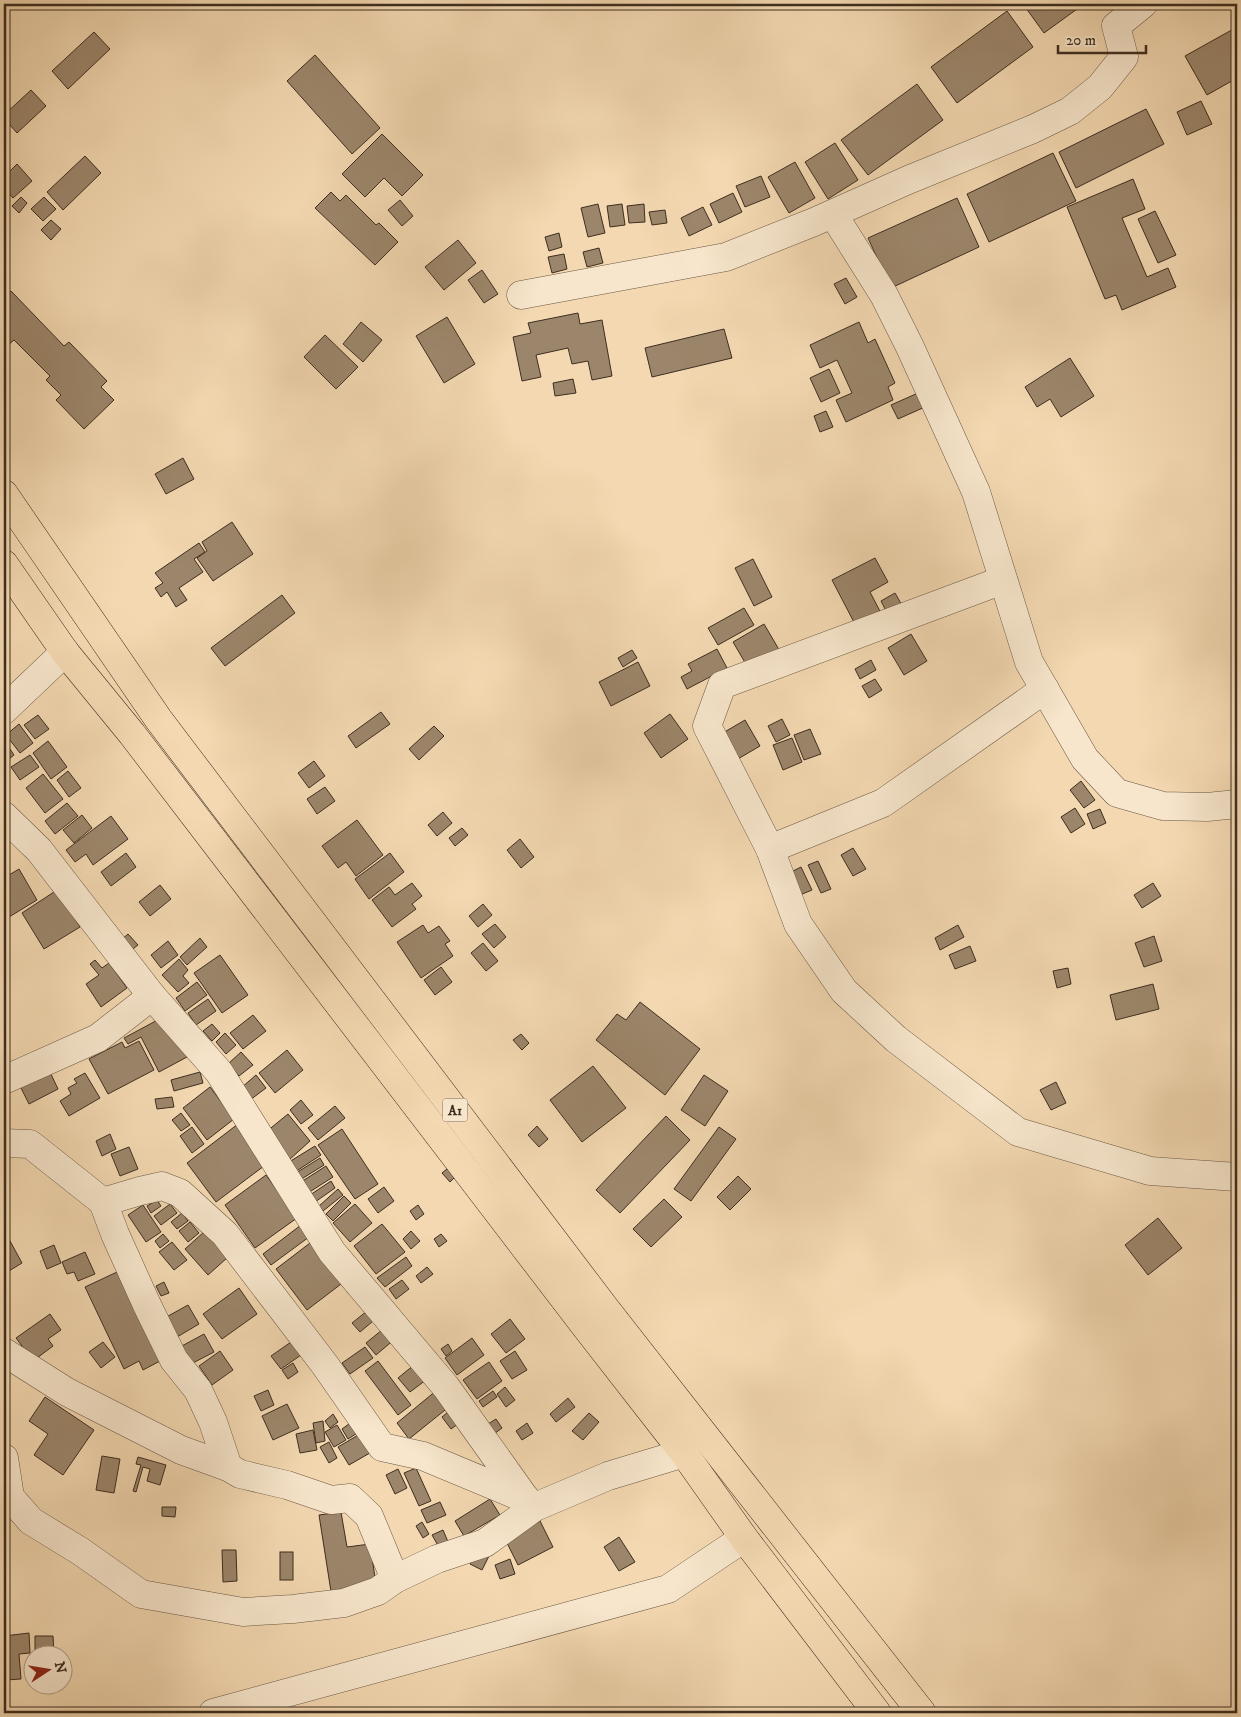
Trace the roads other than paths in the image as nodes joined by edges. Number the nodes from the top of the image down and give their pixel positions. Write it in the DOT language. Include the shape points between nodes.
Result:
graph roads {
  1 [pos="1143,4"];
  2 [pos="833,214"];
  3 [pos="520,294"];
  4 [pos="4,494"];
  5 [pos="4,564"];
  6 [pos="1003,580"];
  7 [pos="65,652"];
  8 [pos="1045,689"];
  9 [pos="4,710"];
  10 [pos="1237,804"];
  11 [pos="4,816"];
  12 [pos="770,850"];
  13 [pos="152,996"];
  14 [pos="4,1080"];
  15 [pos="4,1143"];
  16 [pos="1237,1177"];
  17 [pos="103,1202"];
  18 [pos="525,1203"];
  19 [pos="504,1220"];
  20 [pos="4,1352"];
  21 [pos="684,1453"];
  22 [pos="4,1458"];
  23 [pos="228,1467"];
  24 [pos="530,1502"];
  25 [pos="744,1538"];
  26 [pos="396,1579"];
  27 [pos="212,1713"];
  28 [pos="877,1713"];
  29 [pos="922,1713"];
  1 -- 2 [label="street" via="1116,26 1124,57 1100,87 1070,111"];
  2 -- 3 [label="street" via="726,257"];
  2 -- 6 [label="street" via="884,295 910,347 976,492"];
  4 -- 18 [label="highway, A1" via="159,720"];
  5 -- 7 [label="highway, A1"];
  6 -- 8 [label="street" via="1029,662"];
  6 -- 12 [label="street" via="722,685 707,726"];
  7 -- 9 [label="street"];
  7 -- 19 [label="highway, A1" via="138,742"];
  8 -- 10 [label="street" via="1085,759 1117,793 1163,806"];
  8 -- 12 [label="street" via="883,803"];
  11 -- 13 [label="street" via="39,850"];
  12 -- 16 [label="street" via="798,924 844,991 896,1039 1018,1132 1150,1171"];
  13 -- 14 [label="street" via="98,1038"];
  13 -- 24 [label="street" via="219,1072 332,1252 446,1387"];
  15 -- 17 [label="street" via="30,1144"];
  17 -- 23 [label="street" via="174,1360 198,1390"];
  17 -- 24 [label="street" via="162,1186 180,1193 225,1234 325,1365 382,1447 423,1456"];
  18 -- 19 [label="highway"];
  18 -- 29 [label="highway, A1"];
  19 -- 21 [label="highway, A1"];
  20 -- 23 [label="street" via="112,1416 181,1450"];
  21 -- 24 [label="street"];
  21 -- 25 [label="highway, A1"];
  22 -- 26 [label="street" via="10,1497 31,1521 141,1594 243,1612 344,1603 378,1592"];
  23 -- 26 [label="street" via="240,1474 331,1500 350,1498 369,1516"];
  24 -- 26 [label="street" via="485,1543 437,1559"];
  25 -- 27 [label="street" via="668,1589"];
  25 -- 28 [label="highway, A1"];
}
